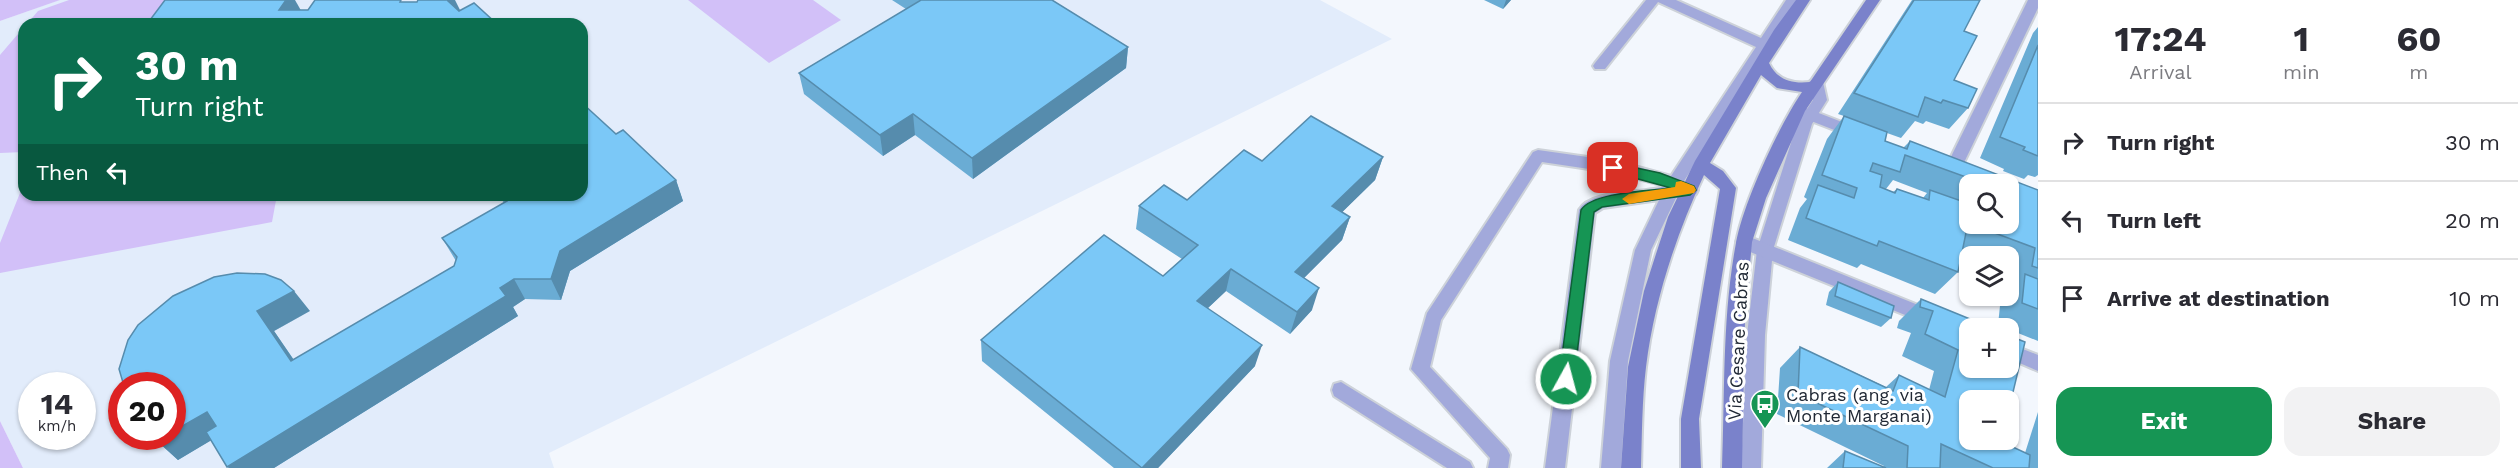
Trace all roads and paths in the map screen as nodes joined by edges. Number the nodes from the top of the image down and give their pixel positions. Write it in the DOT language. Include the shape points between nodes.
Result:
graph roads {
  1 [pos="1653,0"];
  2 [pos="1664,0"];
  3 [pos="1793,0"];
  4 [pos="1803,0"];
  5 [pos="1873,0"];
  6 [pos="2035,0"];
  7 [pos="1765,52"];
  8 [pos="1600,66"];
  9 [pos="1815,84"];
  10 [pos="1804,113"];
  11 [pos="1865,137"];
  12 [pos="1701,165"];
  13 [pos="1960,174"];
  14 [pos="1679,188"];
  15 [pos="1744,242"];
  16 [pos="1765,249"];
  17 [pos="1959,329"];
  18 [pos="2019,355"];
  19 [pos="2038,363"];
  20 [pos="1341,390"];
  21 [pos="1463,468"];
  22 [pos="1498,468"];
  23 [pos="1555,468"];
  24 [pos="1611,468"];
  25 [pos="1631,468"];
  26 [pos="1691,468"];
  27 [pos="1732,468"];
  28 [pos="1751,468"];
  1 -- 8 [label="street"];
  2 -- 7 [label="street"];
  3 -- 7 [label="street"];
  4 -- 7 [label="main road"];
  5 -- 9 [label="main road"];
  6 -- 13 [label="street" via="1947,169"];
  7 -- 9 [label="main road" via="1766,73 1776,81 1792,89"];
  7 -- 12 [label="main road"];
  7 -- 14 [label="street"];
  9 -- 10 [label="street" via="1820,100"];
  10 -- 11 [label="street"];
  10 -- 15 [label="main road, Via Cesare Cabras" via="1758,198"];
  10 -- 16 [label="street" via="1806,124"];
  12 -- 14 [label="main road"];
  12 -- 26 [label="main road, Via Cesare Cabras" via="1728,188 1690,419"];
  14 -- 22 [label="street" via="1598,164 1538,156 1434,318 1420,369 1500,455"];
  14 -- 23 [label="street" via="1599,203 1587,210"];
  14 -- 24 [label="street" via="1643,250 1634,286 1619,361"];
  14 -- 25 [label="main road" via="1676,217 1637,367"];
  15 -- 16 [label="street"];
  15 -- 27 [label="main road, Via Cesare Cabras" via="1736,319"];
  16 -- 17 [label="street"];
  16 -- 28 [label="street" via="1756,335"];
  18 -- 19 [label="street"];
  20 -- 21 [label="street"];
}
